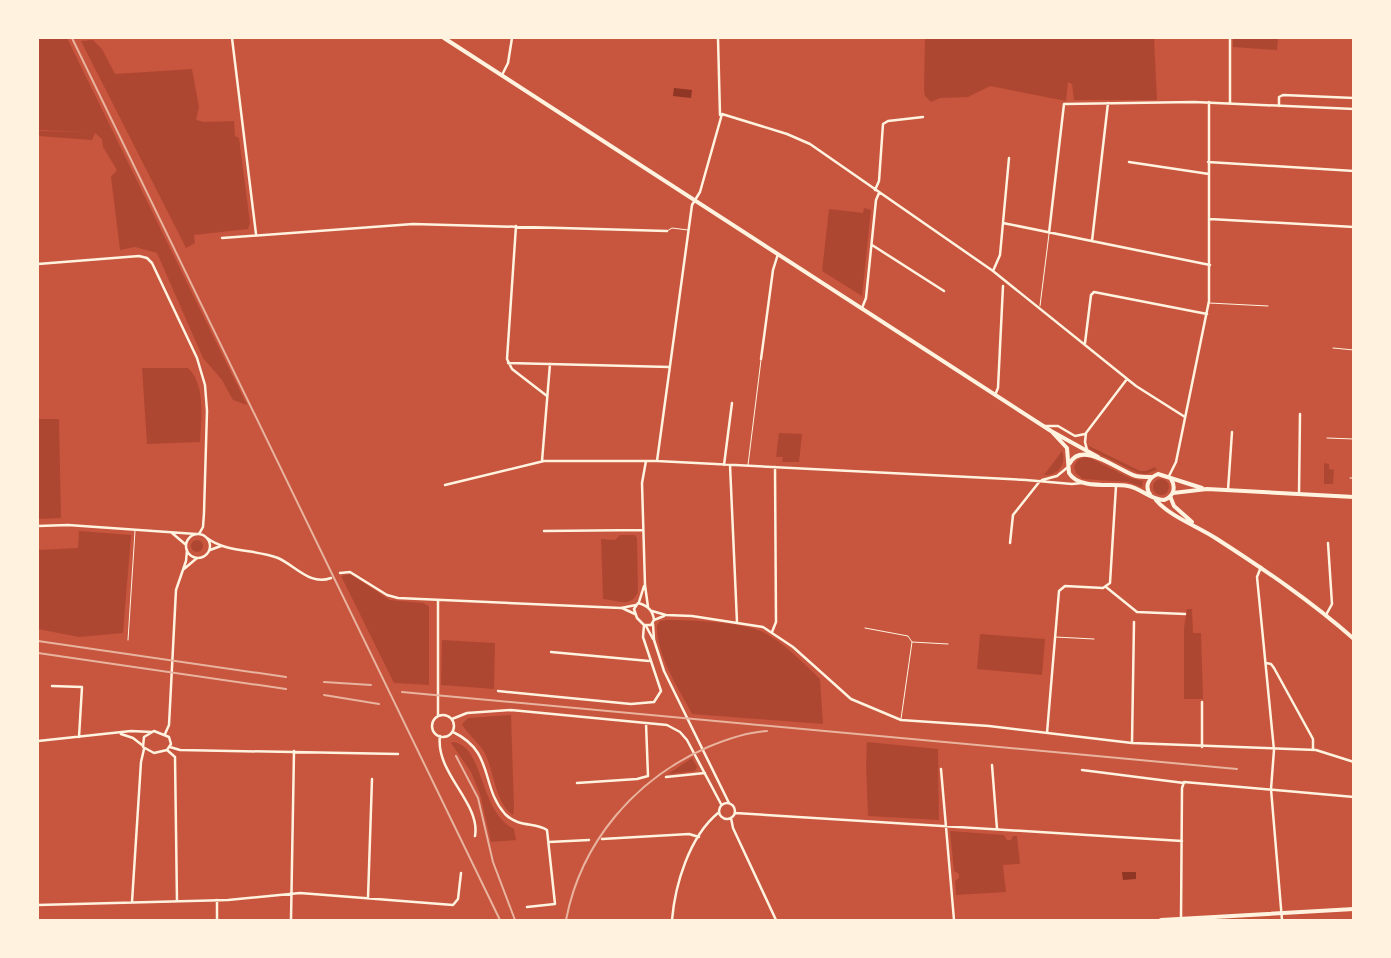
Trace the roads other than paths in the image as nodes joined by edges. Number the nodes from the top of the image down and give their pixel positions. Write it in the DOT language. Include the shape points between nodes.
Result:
graph roads {
  1 [pos="232,38"];
  2 [pos="444,38"];
  3 [pos="512,38"];
  4 [pos="718,38"];
  5 [pos="1230,38"];
  6 [pos="502,75"];
  7 [pos="1354,98"];
  8 [pos="1209,102"];
  9 [pos="1108,103"];
  10 [pos="1230,103"];
  11 [pos="1278,106"];
  12 [pos="1354,109"];
  13 [pos="720,115"];
  14 [pos="923,117"];
  15 [pos="1009,158"];
  16 [pos="1129,162"];
  17 [pos="1208,162"];
  18 [pos="1354,171"];
  19 [pos="1209,174"];
  20 [pos="875,190"];
  21 [pos="879,192"];
  22 [pos="694,200"];
  23 [pos="1210,219"];
  24 [pos="1003,223"];
  25 [pos="516,226"];
  26 [pos="1354,227"];
  27 [pos="688,230"];
  28 [pos="667,231"];
  29 [pos="1049,233"];
  30 [pos="256,235"];
  31 [pos="222,238"];
  32 [pos="1092,242"];
  33 [pos="872,245"];
  34 [pos="778,254"];
  35 [pos="38,264"];
  36 [pos="1210,265"];
  37 [pos="993,271"];
  38 [pos="1003,286"];
  39 [pos="944,291"];
  40 [pos="1209,303"];
  41 [pos="1040,306"];
  42 [pos="1268,306"];
  43 [pos="862,308"];
  44 [pos="1207,314"];
  45 [pos="1085,343"];
  46 [pos="1333,348"];
  47 [pos="1354,350"];
  48 [pos="761,359"];
  49 [pos="508,363"];
  50 [pos="550,364"];
  51 [pos="670,367"];
  52 [pos="1127,378"];
  53 [pos="995,395"];
  54 [pos="547,396"];
  55 [pos="732,403"];
  56 [pos="1300,414"];
  57 [pos="1185,417"];
  58 [pos="1042,426"];
  59 [pos="1051,431"];
  60 [pos="1232,432"];
  61 [pos="1086,433"];
  62 [pos="1327,438"];
  63 [pos="1354,439"];
  64 [pos="1088,450"];
  65 [pos="1098,457"];
  66 [pos="542,461"];
  67 [pos="646,461"];
  68 [pos="657,461"];
  69 [pos="724,465"];
  70 [pos="730,465"];
  71 [pos="1069,465"];
  72 [pos="748,466"];
  73 [pos="775,468"];
  74 [pos="1151,477"];
  75 [pos="1170,478"];
  76 [pos="1350,478"];
  77 [pos="1354,478"];
  78 [pos="1040,481"];
  79 [pos="1082,483"];
  80 [pos="445,485"];
  81 [pos="1116,485"];
  82 [pos="1207,489"];
  83 [pos="1228,490"];
  84 [pos="1299,494"];
  85 [pos="1172,495"];
  86 [pos="1354,497"];
  87 [pos="1154,499"];
  88 [pos="1194,524"];
  89 [pos="38,526"];
  90 [pos="135,530"];
  91 [pos="643,530"];
  92 [pos="544,531"];
  93 [pos="171,533"];
  94 [pos="197,534"];
  95 [pos="207,538"];
  96 [pos="1328,543"];
  97 [pos="1010,544"];
  98 [pos="186,545"];
  99 [pos="222,546"];
  100 [pos="187,550"];
  101 [pos="208,550"];
  102 [pos="198,557"];
  103 [pos="1260,567"];
  104 [pos="183,570"];
  105 [pos="340,573"];
  106 [pos="331,578"];
  107 [pos="645,585"];
  108 [pos="1106,588"];
  109 [pos="438,600"];
  110 [pos="637,604"];
  111 [pos="648,607"];
  112 [pos="621,608"];
  113 [pos="652,611"];
  114 [pos="635,614"];
  115 [pos="1185,614"];
  116 [pos="666,615"];
  117 [pos="1326,615"];
  118 [pos="654,622"];
  119 [pos="737,622"];
  120 [pos="1134,622"];
  121 [pos="645,625"];
  122 [pos="865,628"];
  123 [pos="772,632"];
  124 [pos="1055,637"];
  125 [pos="1094,639"];
  126 [pos="1354,639"];
  127 [pos="128,640"];
  128 [pos="654,640"];
  129 [pos="912,642"];
  130 [pos="948,644"];
  131 [pos="551,652"];
  132 [pos="649,661"];
  133 [pos="1266,663"];
  134 [pos="52,686"];
  135 [pos="498,691"];
  136 [pos="1202,702"];
  137 [pos="438,716"];
  138 [pos="452,719"];
  139 [pos="901,720"];
  140 [pos="646,723"];
  141 [pos="152,732"];
  142 [pos="453,732"];
  143 [pos="1047,733"];
  144 [pos="119,734"];
  145 [pos="165,734"];
  146 [pos="440,736"];
  147 [pos="79,737"];
  148 [pos="38,741"];
  149 [pos="1132,743"];
  150 [pos="1202,747"];
  151 [pos="143,748"];
  152 [pos="169,748"];
  153 [pos="1274,750"];
  154 [pos="1314,750"];
  155 [pos="294,751"];
  156 [pos="398,754"];
  157 [pos="1354,762"];
  158 [pos="992,765"];
  159 [pos="941,769"];
  160 [pos="1082,770"];
  161 [pos="705,773"];
  162 [pos="666,777"];
  163 [pos="372,779"];
  164 [pos="1186,782"];
  165 [pos="577,783"];
  166 [pos="1270,789"];
  167 [pos="1354,797"];
  168 [pos="729,803"];
  169 [pos="721,804"];
  170 [pos="718,813"];
  171 [pos="735,813"];
  172 [pos="731,818"];
  173 [pos="945,826"];
  174 [pos="996,830"];
  175 [pos="475,836"];
  176 [pos="699,837"];
  177 [pos="602,838"];
  178 [pos="590,840"];
  179 [pos="1182,841"];
  180 [pos="549,842"];
  181 [pos="461,873"];
  182 [pos="293,894"];
  183 [pos="368,898"];
  184 [pos="217,900"];
  185 [pos="177,901"];
  186 [pos="132,902"];
  187 [pos="38,905"];
  188 [pos="527,906"];
  189 [pos="1354,908"];
  190 [pos="1281,913"];
  191 [pos="1235,918"];
  192 [pos="217,920"];
  193 [pos="291,920"];
  194 [pos="672,920"];
  195 [pos="776,920"];
  196 [pos="954,920"];
  197 [pos="1161,920"];
  198 [pos="1181,920"];
  199 [pos="1282,920"];
  1 -- 30 [label="street"];
  2 -- 6 [label="main road"];
  3 -- 6 [label="street" via="508,63"];
  4 -- 13 [label="street"];
  5 -- 10 [label="street"];
  6 -- 22 [label="main road"];
  7 -- 11 [label="street" via="1282,95"];
  8 -- 9 [label="street"];
  8 -- 10 [label="street"];
  8 -- 17 [label="street"];
  9 -- 29 [label="street" via="1064,104"];
  9 -- 32 [label="street"];
  10 -- 11 [label="street"];
  11 -- 12 [label="street"];
  13 -- 20 [label="street" via="733,116 803,140"];
  13 -- 22 [label="street" via="700,192"];
  14 -- 20 [label="street" via="884,122 879,181"];
  15 -- 24 [label="street"];
  16 -- 19 [label="street"];
  17 -- 18 [label="street"];
  17 -- 19 [label="street"];
  19 -- 23 [label="street"];
  20 -- 21 [label="street"];
  21 -- 33 [label="street"];
  21 -- 37 [label="street"];
  22 -- 27 [label="street"];
  22 -- 34 [label="main road"];
  23 -- 26 [label="street"];
  23 -- 36 [label="street"];
  24 -- 29 [label="street"];
  24 -- 37 [label="street" via="999,257"];
  25 -- 28 [label="street"];
  25 -- 30 [label="street" via="408,224"];
  25 -- 49 [label="street"];
  27 -- 28 [label="lane" via="672,228"];
  27 -- 51 [label="street"];
  29 -- 32 [label="street"];
  29 -- 41 [label="lane"];
  30 -- 31 [label="street"];
  32 -- 36 [label="street"];
  33 -- 39 [label="street"];
  33 -- 43 [label="street"];
  34 -- 43 [label="main road"];
  34 -- 48 [label="street"];
  35 -- 94 [label="street" via="139,256 149,260 197,358 206,390 204,513 203,527"];
  36 -- 40 [label="street"];
  37 -- 41 [label="street"];
  38 -- 53 [label="street"];
  40 -- 42 [label="lane"];
  40 -- 44 [label="street"];
  41 -- 45 [label="street"];
  43 -- 53 [label="main road"];
  44 -- 45 [label="street" via="1094,292 1090,295"];
  44 -- 57 [label="street"];
  45 -- 52 [label="street"];
  46 -- 47 [label="lane"];
  48 -- 72 [label="lane"];
  49 -- 50 [label="street"];
  49 -- 54 [label="street"];
  50 -- 51 [label="street"];
  50 -- 54 [label="street"];
  51 -- 68 [label="street"];
  52 -- 57 [label="street"];
  52 -- 61 [label="street"];
  53 -- 58 [label="main road"];
  54 -- 66 [label="street"];
  55 -- 69 [label="street"];
  56 -- 84 [label="street"];
  57 -- 75 [label="street"];
  58 -- 59 [label="main road"];
  58 -- 61 [label="street" via="1057,426 1076,436"];
  59 -- 64 [label="main road"];
  59 -- 71 [label="main road" via="1066,447"];
  60 -- 83 [label="street"];
  61 -- 64 [label="street"];
  62 -- 63 [label="lane"];
  64 -- 65 [label="main road"];
  65 -- 71 [label="main road" via="1081,454"];
  65 -- 74 [label="main road" via="1136,476"];
  66 -- 67 [label="street"];
  66 -- 80 [label="street"];
  67 -- 68 [label="street"];
  67 -- 91 [label="street" via="642,483"];
  68 -- 69 [label="street"];
  69 -- 70 [label="street"];
  70 -- 72 [label="street"];
  70 -- 119 [label="street"];
  71 -- 78 [label="street" via="1057,476"];
  71 -- 79 [label="main road" via="1071,477"];
  72 -- 73 [label="street"];
  73 -- 78 [label="street"];
  73 -- 123 [label="street" via="776,622"];
  74 -- 75 [label="main road" via="1162,474"];
  74 -- 87 [label="main road" via="1147,488"];
  75 -- 82 [label="main road"];
  75 -- 85 [label="main road" via="1174,486"];
  76 -- 77 [label="lane"];
  78 -- 79 [label="street"];
  78 -- 97 [label="street" via="1013,515"];
  79 -- 81 [label="main road"];
  81 -- 87 [label="main road" via="1132,487"];
  81 -- 108 [label="street" via="1110,581"];
  82 -- 83 [label="main road"];
  82 -- 85 [label="main road"];
  83 -- 84 [label="main road"];
  84 -- 86 [label="main road"];
  85 -- 87 [label="main road" via="1164,500"];
  85 -- 88 [label="main road" via="1174,506"];
  87 -- 88 [label="main road" via="1170,512"];
  88 -- 103 [label="main road"];
  89 -- 90 [label="street"];
  90 -- 93 [label="street"];
  90 -- 127 [label="lane"];
  91 -- 92 [label="street"];
  91 -- 107 [label="street"];
  93 -- 94 [label="street"];
  93 -- 98 [label="street"];
  94 -- 95 [label="street"];
  94 -- 98 [label="street" via="189,538"];
  95 -- 99 [label="street"];
  95 -- 101 [label="street"];
  96 -- 117 [label="street" via="1332,602"];
  98 -- 100 [label="street"];
  99 -- 101 [label="street"];
  99 -- 106 [label="street" via="275,557 315,580"];
  100 -- 102 [label="street"];
  100 -- 104 [label="street"];
  101 -- 102 [label="street" via="204,556"];
  102 -- 104 [label="street"];
  103 -- 117 [label="main road"];
  103 -- 133 [label="street" via="1258,579"];
  104 -- 145 [label="street" via="176,590 169,726"];
  105 -- 109 [label="street" via="350,572 394,597"];
  107 -- 110 [label="street"];
  107 -- 111 [label="street"];
  108 -- 115 [label="street" via="1137,612"];
  108 -- 124 [label="street" via="1061,587"];
  109 -- 112 [label="street"];
  109 -- 137 [label="street"];
  110 -- 111 [label="street"];
  110 -- 112 [label="street"];
  110 -- 114 [label="street"];
  111 -- 113 [label="street"];
  112 -- 114 [label="street"];
  113 -- 116 [label="street"];
  113 -- 118 [label="street"];
  114 -- 121 [label="street"];
  116 -- 118 [label="street"];
  116 -- 119 [label="street"];
  117 -- 126 [label="main road"];
  118 -- 121 [label="street"];
  118 -- 128 [label="street"];
  119 -- 123 [label="street"];
  120 -- 149 [label="street"];
  121 -- 128 [label="street"];
  121 -- 132 [label="street" via="642,635"];
  122 -- 129 [label="lane" via="908,636"];
  123 -- 139 [label="street" via="851,699"];
  124 -- 125 [label="lane"];
  124 -- 143 [label="street"];
  128 -- 168 [label="street" via="671,686"];
  129 -- 130 [label="lane"];
  129 -- 139 [label="lane"];
  131 -- 132 [label="street"];
  132 -- 135 [label="street" via="661,691 652,703"];
  133 -- 153 [label="street"];
  133 -- 154 [label="street" via="1273,666 1313,739"];
  134 -- 147 [label="street" via="82,687"];
  136 -- 150 [label="street"];
  137 -- 138 [label="street"];
  137 -- 146 [label="street" via="432,725"];
  138 -- 140 [label="street" via="467,713 508,710"];
  138 -- 142 [label="street"];
  139 -- 143 [label="street"];
  140 -- 161 [label="street" via="676,729 685,737"];
  140 -- 165 [label="street" via="648,776"];
  141 -- 144 [label="street"];
  141 -- 145 [label="street"];
  141 -- 151 [label="street" via="144,737"];
  142 -- 146 [label="street"];
  142 -- 180 [label="street" via="468,740 478,751 505,814 519,823 546,829"];
  143 -- 149 [label="street"];
  144 -- 147 [label="street"];
  144 -- 151 [label="street" via="133,738"];
  145 -- 152 [label="street" via="171,740"];
  146 -- 175 [label="street" via="444,762 473,817"];
  147 -- 148 [label="street"];
  149 -- 150 [label="street"];
  150 -- 153 [label="street"];
  151 -- 152 [label="street" via="154,753"];
  151 -- 186 [label="street"];
  152 -- 155 [label="street"];
  152 -- 185 [label="street" via="175,757"];
  153 -- 154 [label="street"];
  153 -- 166 [label="street"];
  154 -- 157 [label="street"];
  155 -- 156 [label="street"];
  155 -- 182 [label="street"];
  158 -- 174 [label="street"];
  159 -- 173 [label="street"];
  160 -- 164 [label="street"];
  161 -- 162 [label="street"];
  161 -- 169 [label="street"];
  163 -- 183 [label="street"];
  164 -- 166 [label="street"];
  164 -- 179 [label="street"];
  166 -- 167 [label="street"];
  166 -- 190 [label="street"];
  168 -- 169 [label="street"];
  168 -- 171 [label="street" via="735,808"];
  169 -- 170 [label="street"];
  170 -- 172 [label="street" via="724,819"];
  170 -- 176 [label="street"];
  171 -- 172 [label="street"];
  171 -- 173 [label="street"];
  172 -- 195 [label="street"];
  173 -- 174 [label="street"];
  173 -- 196 [label="street"];
  174 -- 179 [label="street"];
  176 -- 177 [label="street" via="689,834"];
  176 -- 194 [label="street" via="678,887"];
  178 -- 180 [label="street"];
  179 -- 198 [label="street"];
  180 -- 188 [label="street" via="555,904"];
  181 -- 183 [label="street" via="456,904"];
  182 -- 183 [label="street"];
  182 -- 184 [label="street"];
  182 -- 193 [label="street"];
  184 -- 185 [label="street"];
  184 -- 192 [label="street"];
  185 -- 186 [label="street"];
  186 -- 187 [label="street"];
  189 -- 190 [label="main road"];
  190 -- 191 [label="main road"];
  190 -- 199 [label="street"];
  191 -- 198 [label="main road"];
  197 -- 198 [label="main road"];
}
